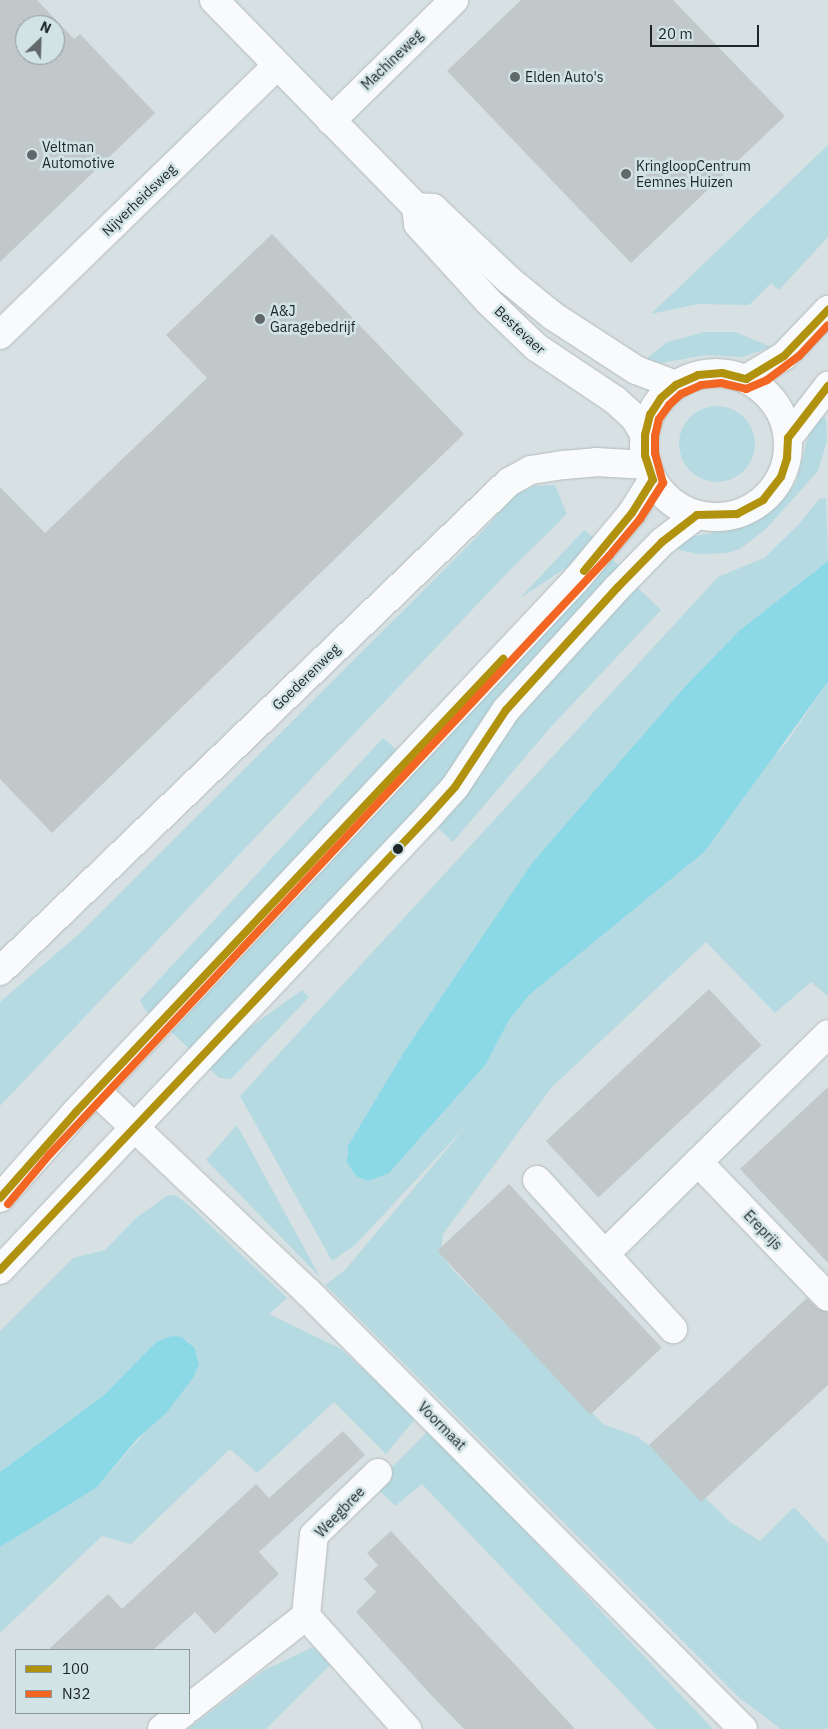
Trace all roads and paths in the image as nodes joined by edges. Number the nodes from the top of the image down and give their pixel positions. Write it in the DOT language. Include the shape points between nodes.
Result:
graph roads {
  1 [pos="214,0"];
  2 [pos="454,0"];
  3 [pos="278,66"];
  4 [pos="331,121"];
  5 [pos="416,207"];
  6 [pos="828,310"];
  7 [pos="0,336"];
  8 [pos="746,378"];
  9 [pos="676,384"];
  10 [pos="828,386"];
  11 [pos="645,435"];
  12 [pos="788,438"];
  13 [pos="650,472"];
  14 [pos="697,515"];
  15 [pos="0,971"];
  16 [pos="828,1034"];
  17 [pos="96,1091"];
  18 [pos="136,1129"];
  19 [pos="698,1162"];
  20 [pos="537,1180"];
  21 [pos="0,1198"];
  22 [pos="605,1254"];
  23 [pos="0,1270"];
  24 [pos="828,1297"];
  25 [pos="673,1329"];
  26 [pos="378,1473"];
  27 [pos="306,1616"];
  28 [pos="190,1707"];
  29 [pos="182,1714"];
  30 [pos="162,1729"];
  31 [pos="407,1729"];
  32 [pos="743,1729"];
  1 -- 3 [label="street, Bestevaer"];
  2 -- 4 [label="street, Machineweg"];
  3 -- 4 [label="street, Bestevaer"];
  3 -- 7 [label="street, Nijverheidsweg"];
  4 -- 5 [label="street, Bestevaer"];
  5 -- 9 [label="street, Bestevaer" via="433,208 509,280 553,316 631,367"];
  5 -- 11 [label="street, Bestevaer" via="418,224 489,302 536,347 615,400 634,417"];
  6 -- 8 [label="street" via="784,356"];
  8 -- 9 [label="street" via="710,373"];
  8 -- 12 [label="street" via="775,403"];
  9 -- 11 [label="street" via="655,407"];
  10 -- 12 [label="street"];
  11 -- 13 [label="street"];
  12 -- 14 [label="street" via="785,467 763,500 737,514"];
  13 -- 14 [label="street" via="667,498"];
  13 -- 15 [label="street, Goederenweg" via="596,462 531,470 509,482"];
  13 -- 17 [label="street" via="632,513 576,580"];
  14 -- 18 [label="street" via="662,542 617,588 506,710 461,779 427,818"];
  16 -- 19 [label="street"];
  17 -- 18 [label="street, Voormaat"];
  17 -- 21 [label="street" via="18,1174"];
  18 -- 23 [label="street"];
  18 -- 32 [label="street, Voormaat" via="306,1291"];
  19 -- 22 [label="street"];
  19 -- 24 [label="street, Ereprijs"];
  20 -- 22 [label="street"];
  22 -- 25 [label="street"];
  26 -- 27 [label="street, Weegbree" via="314,1535"];
  27 -- 28 [label="street"];
  27 -- 31 [label="street"];
  29 -- 30 [label="street"];
}
